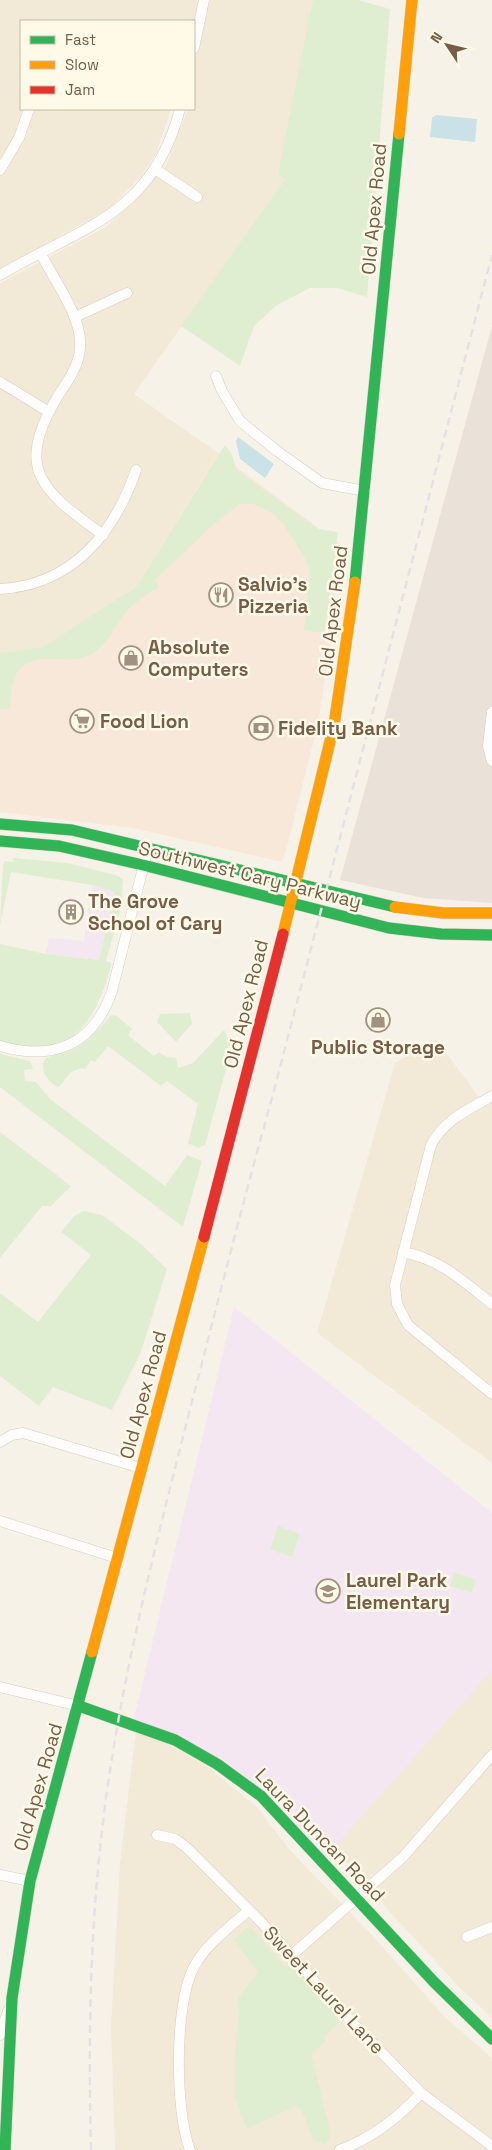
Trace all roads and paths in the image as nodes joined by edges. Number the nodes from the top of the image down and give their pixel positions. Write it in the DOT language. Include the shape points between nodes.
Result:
graph roads {
  1 [pos="204,0"];
  2 [pos="412,0"];
  3 [pos="195,43"];
  4 [pos="29,110"];
  5 [pos="180,110"];
  6 [pos="155,169"];
  7 [pos="0,170"];
  8 [pos="197,197"];
  9 [pos="41,254"];
  10 [pos="0,275"];
  11 [pos="127,293"];
  12 [pos="75,317"];
  13 [pos="216,376"];
  14 [pos="0,382"];
  15 [pos="49,412"];
  16 [pos="136,470"];
  17 [pos="365,491"];
  18 [pos="104,534"];
  19 [pos="0,589"];
  20 [pos="492,712"];
  21 [pos="492,761"];
  22 [pos="0,824"];
  23 [pos="0,841"];
  24 [pos="148,848"];
  25 [pos="143,865"];
  26 [pos="296,883"];
  27 [pos="290,902"];
  28 [pos="492,913"];
  29 [pos="492,934"];
  30 [pos="0,1046"];
  31 [pos="492,1096"];
  32 [pos="403,1252"];
  33 [pos="492,1304"];
  34 [pos="492,1394"];
  35 [pos="0,1442"];
  36 [pos="141,1468"];
  37 [pos="0,1521"];
  38 [pos="117,1558"];
  39 [pos="0,1687"];
  40 [pos="79,1706"];
  41 [pos="492,1755"];
  42 [pos="157,1835"];
  43 [pos="0,1875"];
  44 [pos="30,1881"];
  45 [pos="357,1897"];
  46 [pos="249,1910"];
  47 [pos="492,1927"];
  48 [pos="467,1938"];
  49 [pos="292,1955"];
  50 [pos="12,1998"];
  51 [pos="0,2035"];
  52 [pos="492,2039"];
  53 [pos="4,2058"];
  54 [pos="421,2093"];
  55 [pos="492,2146"];
  56 [pos="5,2150"];
  57 [pos="190,2150"];
  58 [pos="340,2150"];
  1 -- 3 [label="street"];
  2 -- 17 [label="main road, Old Apex Road"];
  4 -- 7 [label="street" via="19,138"];
  5 -- 6 [label="street" via="172,135"];
  6 -- 8 [label="street"];
  6 -- 9 [label="street" via="113,213"];
  9 -- 10 [label="street"];
  9 -- 12 [label="street"];
  11 -- 12 [label="street"];
  12 -- 15 [label="street" via="80,340 79,356"];
  13 -- 17 [label="street" via="240,421 277,451 315,480 330,486"];
  14 -- 15 [label="street"];
  15 -- 18 [label="street" via="36,449 42,479 60,503"];
  16 -- 18 [label="street" via="122,505"];
  17 -- 26 [label="main road, Old Apex Road" via="346,655 334,725"];
  18 -- 19 [label="street" via="80,558 57,573 22,587"];
  20 -- 21 [label="street" via="488,746"];
  22 -- 24 [label="main road, Southwest Cary Parkway" via="72,830"];
  23 -- 25 [label="main road, Southwest Cary Parkway" via="59,846"];
  24 -- 25 [label="street"];
  24 -- 26 [label="main road, Southwest Cary Parkway"];
  25 -- 27 [label="main road, Southwest Cary Parkway"];
  25 -- 30 [label="street" via="112,991 96,1021 74,1042 54,1051 36,1053"];
  26 -- 27 [label="main road, Old Apex Road"];
  26 -- 28 [label="main road, Southwest Cary Parkway" via="361,900 420,910"];
  27 -- 29 [label="main road, Southwest Cary Parkway" via="407,931"];
  27 -- 36 [label="main road, Old Apex Road"];
  31 -- 32 [label="street" via="450,1120 436,1136"];
  32 -- 33 [label="street" via="439,1263"];
  32 -- 34 [label="street" via="395,1296 404,1319 414,1331"];
  35 -- 36 [label="street" via="23,1433"];
  36 -- 38 [label="main road, Old Apex Road"];
  37 -- 38 [label="street"];
  38 -- 40 [label="main road, Old Apex Road"];
  39 -- 40 [label="street, Laura Duncan Road"];
  40 -- 44 [label="main road, Old Apex Road"];
  40 -- 45 [label="main road, Laura Duncan Road" via="160,1732 213,1759 261,1796"];
  41 -- 45 [label="street" via="403,1857"];
  42 -- 46 [label="street, Sweet Laurel Lane" via="175,1839 186,1846"];
  43 -- 44 [label="street"];
  44 -- 50 [label="main road, Old Apex Road"];
  45 -- 49 [label="street"];
  45 -- 52 [label="main road, Laura Duncan Road" via="434,1982"];
  46 -- 49 [label="street, Sweet Laurel Lane"];
  46 -- 57 [label="street" via="202,1955 183,1994 181,2110"];
  47 -- 48 [label="street"];
  49 -- 54 [label="street, Sweet Laurel Lane" via="346,2017"];
  50 -- 51 [label="street"];
  50 -- 53 [label="main road, Old Apex Road"];
  53 -- 56 [label="main road, Old Apex Road"];
  54 -- 55 [label="street, Sweet Laurel Lane"];
  54 -- 58 [label="street" via="388,2124"];
}
